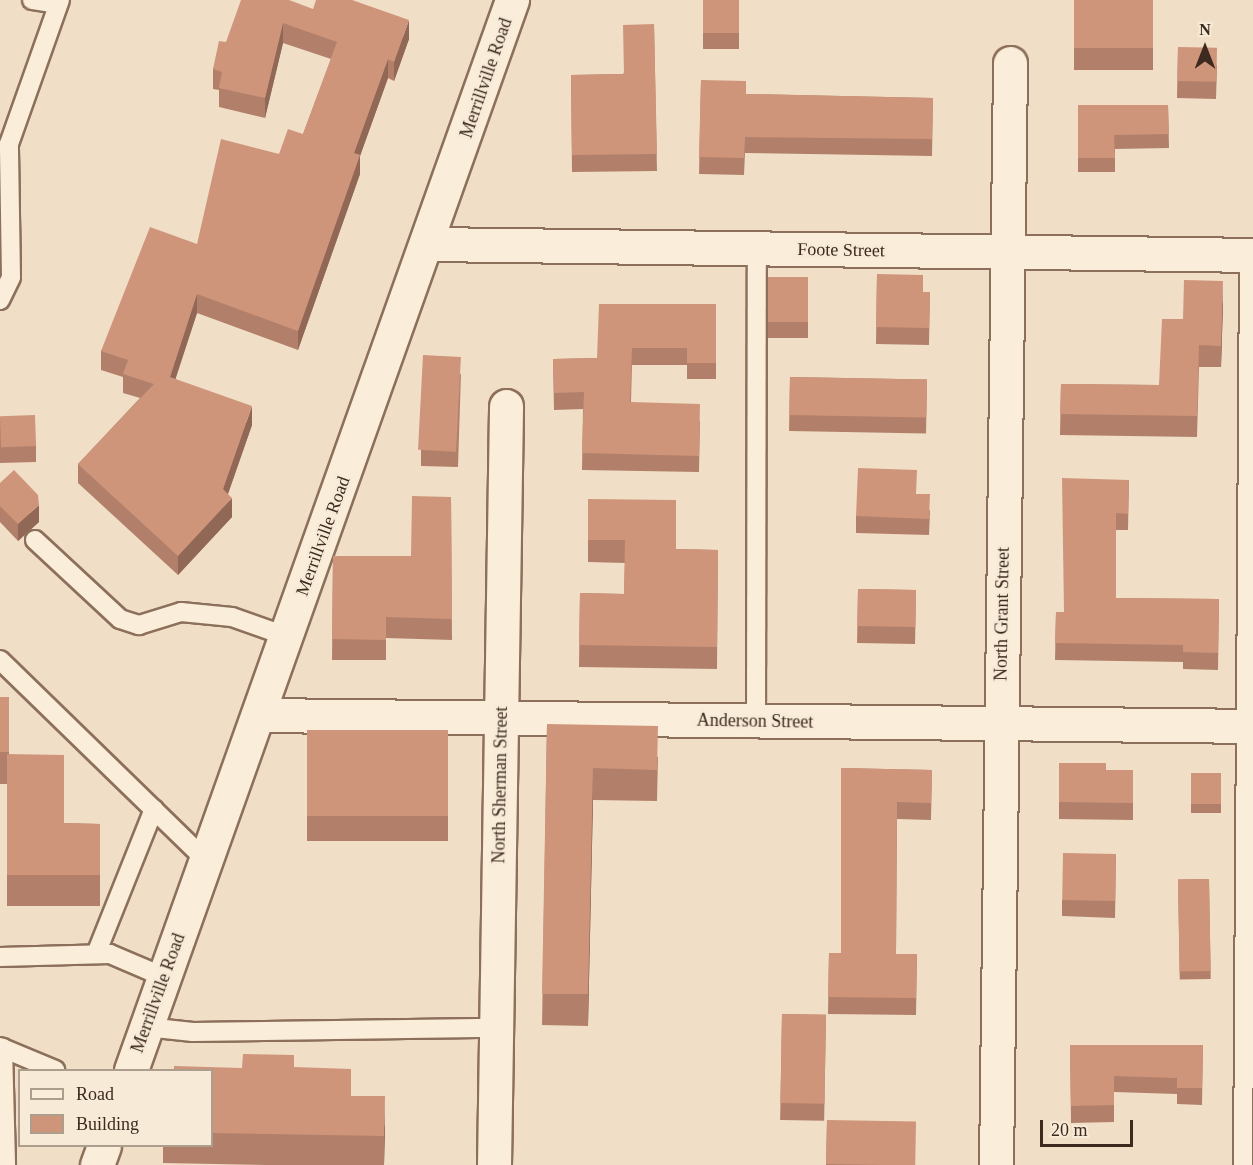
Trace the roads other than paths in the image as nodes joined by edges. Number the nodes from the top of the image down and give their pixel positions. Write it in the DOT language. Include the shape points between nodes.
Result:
graph roads {
  1 [pos="32,0"];
  2 [pos="512,0"];
  3 [pos="59,2"];
  4 [pos="1010,63"];
  5 [pos="429,243"];
  6 [pos="757,249"];
  7 [pos="1008,253"];
  8 [pos="1251,255"];
  9 [pos="0,300"];
  10 [pos="506,406"];
  11 [pos="35,540"];
  12 [pos="286,636"];
  13 [pos="0,660"];
  14 [pos="258,715"];
  15 [pos="501,717"];
  16 [pos="756,721"];
  17 [pos="1001,724"];
  18 [pos="1250,726"];
  19 [pos="154,809"];
  20 [pos="206,860"];
  21 [pos="96,954"];
  22 [pos="0,957"];
  23 [pos="164,977"];
  24 [pos="146,1027"];
  25 [pos="497,1028"];
  26 [pos="1,1047"];
  27 [pos="50,1069"];
  28 [pos="132,1069"];
  29 [pos="104,1147"];
  30 [pos="6,1165"];
  31 [pos="97,1165"];
  32 [pos="494,1165"];
  33 [pos="996,1165"];
  34 [pos="1244,1165"];
  1 -- 3 [label="lane"];
  2 -- 5 [label="street, Merrillville Road"];
  3 -- 9 [label="lane" via="9,144 11,277"];
  4 -- 7 [label="street, North Grant Street"];
  5 -- 6 [label="street, Foote Street"];
  5 -- 12 [label="street, Merrillville Road"];
  6 -- 7 [label="street, Foote Street"];
  6 -- 16 [label="lane"];
  7 -- 8 [label="street, Foote Street"];
  7 -- 17 [label="street, North Grant Street"];
  8 -- 18 [label="lane"];
  10 -- 15 [label="street, North Sherman Street"];
  11 -- 12 [label="lane" via="120,619 138,624 181,612 222,616"];
  12 -- 14 [label="street, Merrillville Road"];
  13 -- 19 [label="lane"];
  14 -- 15 [label="street, Anderson Street"];
  14 -- 20 [label="street, Merrillville Road"];
  15 -- 16 [label="street, Anderson Street"];
  15 -- 25 [label="street, North Sherman Street"];
  16 -- 17 [label="street, Anderson Street"];
  17 -- 18 [label="street, Anderson Street"];
  17 -- 33 [label="street, North Grant Street"];
  18 -- 34 [label="lane"];
  19 -- 20 [label="lane"];
  19 -- 21 [label="lane"];
  20 -- 23 [label="street, Merrillville Road"];
  21 -- 22 [label="lane"];
  21 -- 23 [label="lane"];
  23 -- 24 [label="street, Merrillville Road"];
  24 -- 25 [label="lane" via="193,1032"];
  24 -- 28 [label="street, Merrillville Road"];
  25 -- 32 [label="street, North Sherman Street"];
  26 -- 27 [label="lane"];
  26 -- 30 [label="lane"];
  29 -- 31 [label="street"];
}
